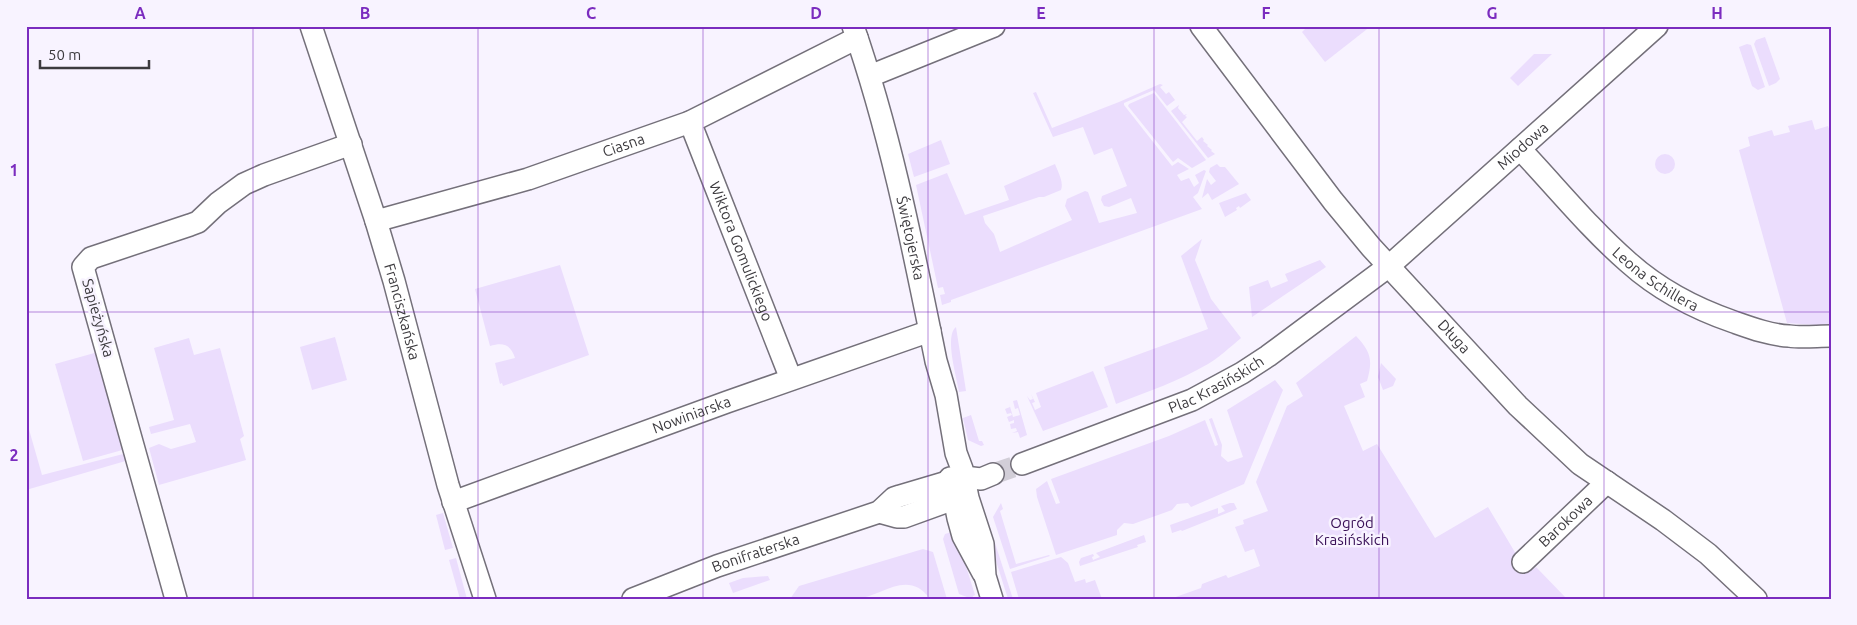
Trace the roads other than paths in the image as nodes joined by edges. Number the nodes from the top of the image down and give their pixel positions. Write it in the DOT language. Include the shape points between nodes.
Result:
graph roads {
  1 [pos="311,26"];
  2 [pos="994,26"];
  3 [pos="1201,26"];
  4 [pos="1657,26"];
  5 [pos="855,32"];
  6 [pos="870,76"];
  7 [pos="690,122"];
  8 [pos="351,144"];
  9 [pos="1520,149"];
  10 [pos="376,221"];
  11 [pos="1389,266"];
  12 [pos="930,331"];
  13 [pos="1831,336"];
  14 [pos="791,379"];
  15 [pos="1022,464"];
  16 [pos="1607,482"];
  17 [pos="968,484"];
  18 [pos="453,502"];
  19 [pos="1524,562"];
  20 [pos="176,599"];
  21 [pos="485,599"];
  22 [pos="633,599"];
  23 [pos="992,599"];
  24 [pos="1756,599"];
  1 -- 8 [label="street, Franciszkańska"];
  2 -- 6 [label="street"];
  3 -- 11 [label="street, Długa" via="1333,201"];
  4 -- 9 [label="street, Miodowa"];
  5 -- 6 [label="street, Świętojerska"];
  5 -- 7 [label="street, Ciasna"];
  6 -- 12 [label="street, Świętojerska" via="891,153"];
  7 -- 10 [label="street, Ciasna" via="528,179"];
  7 -- 14 [label="street, Wiktora Gomulickiego"];
  8 -- 10 [label="street, Franciszkańska"];
  8 -- 20 [label="street, Sapieżyńska" via="257,178 218,203 198,222 91,258 84,267"];
  9 -- 11 [label="street, Miodowa"];
  9 -- 13 [label="street, Leona Schillera" via="1629,264 1682,299 1759,331 1789,336"];
  10 -- 18 [label="street, Franciszkańska"];
  11 -- 15 [label="street, Plac Krasińskich" via="1268,356 1215,389 1169,410"];
  11 -- 16 [label="street, Długa" via="1518,406 1580,464"];
  12 -- 14 [label="street, Nowiniarska"];
  12 -- 17 [label="street, Świętojerska" via="956,453 950,468"];
  14 -- 18 [label="street, Nowiniarska"];
  16 -- 19 [label="street, Barokowa"];
  16 -- 24 [label="street, Długa" via="1708,554"];
  17 -- 22 [label="street, Bonifraterska" via="904,517 879,512 725,563"];
  17 -- 23 [label="street, Świętojerska" via="963,536 985,576"];
  18 -- 21 [label="street, Franciszkańska"];
}
